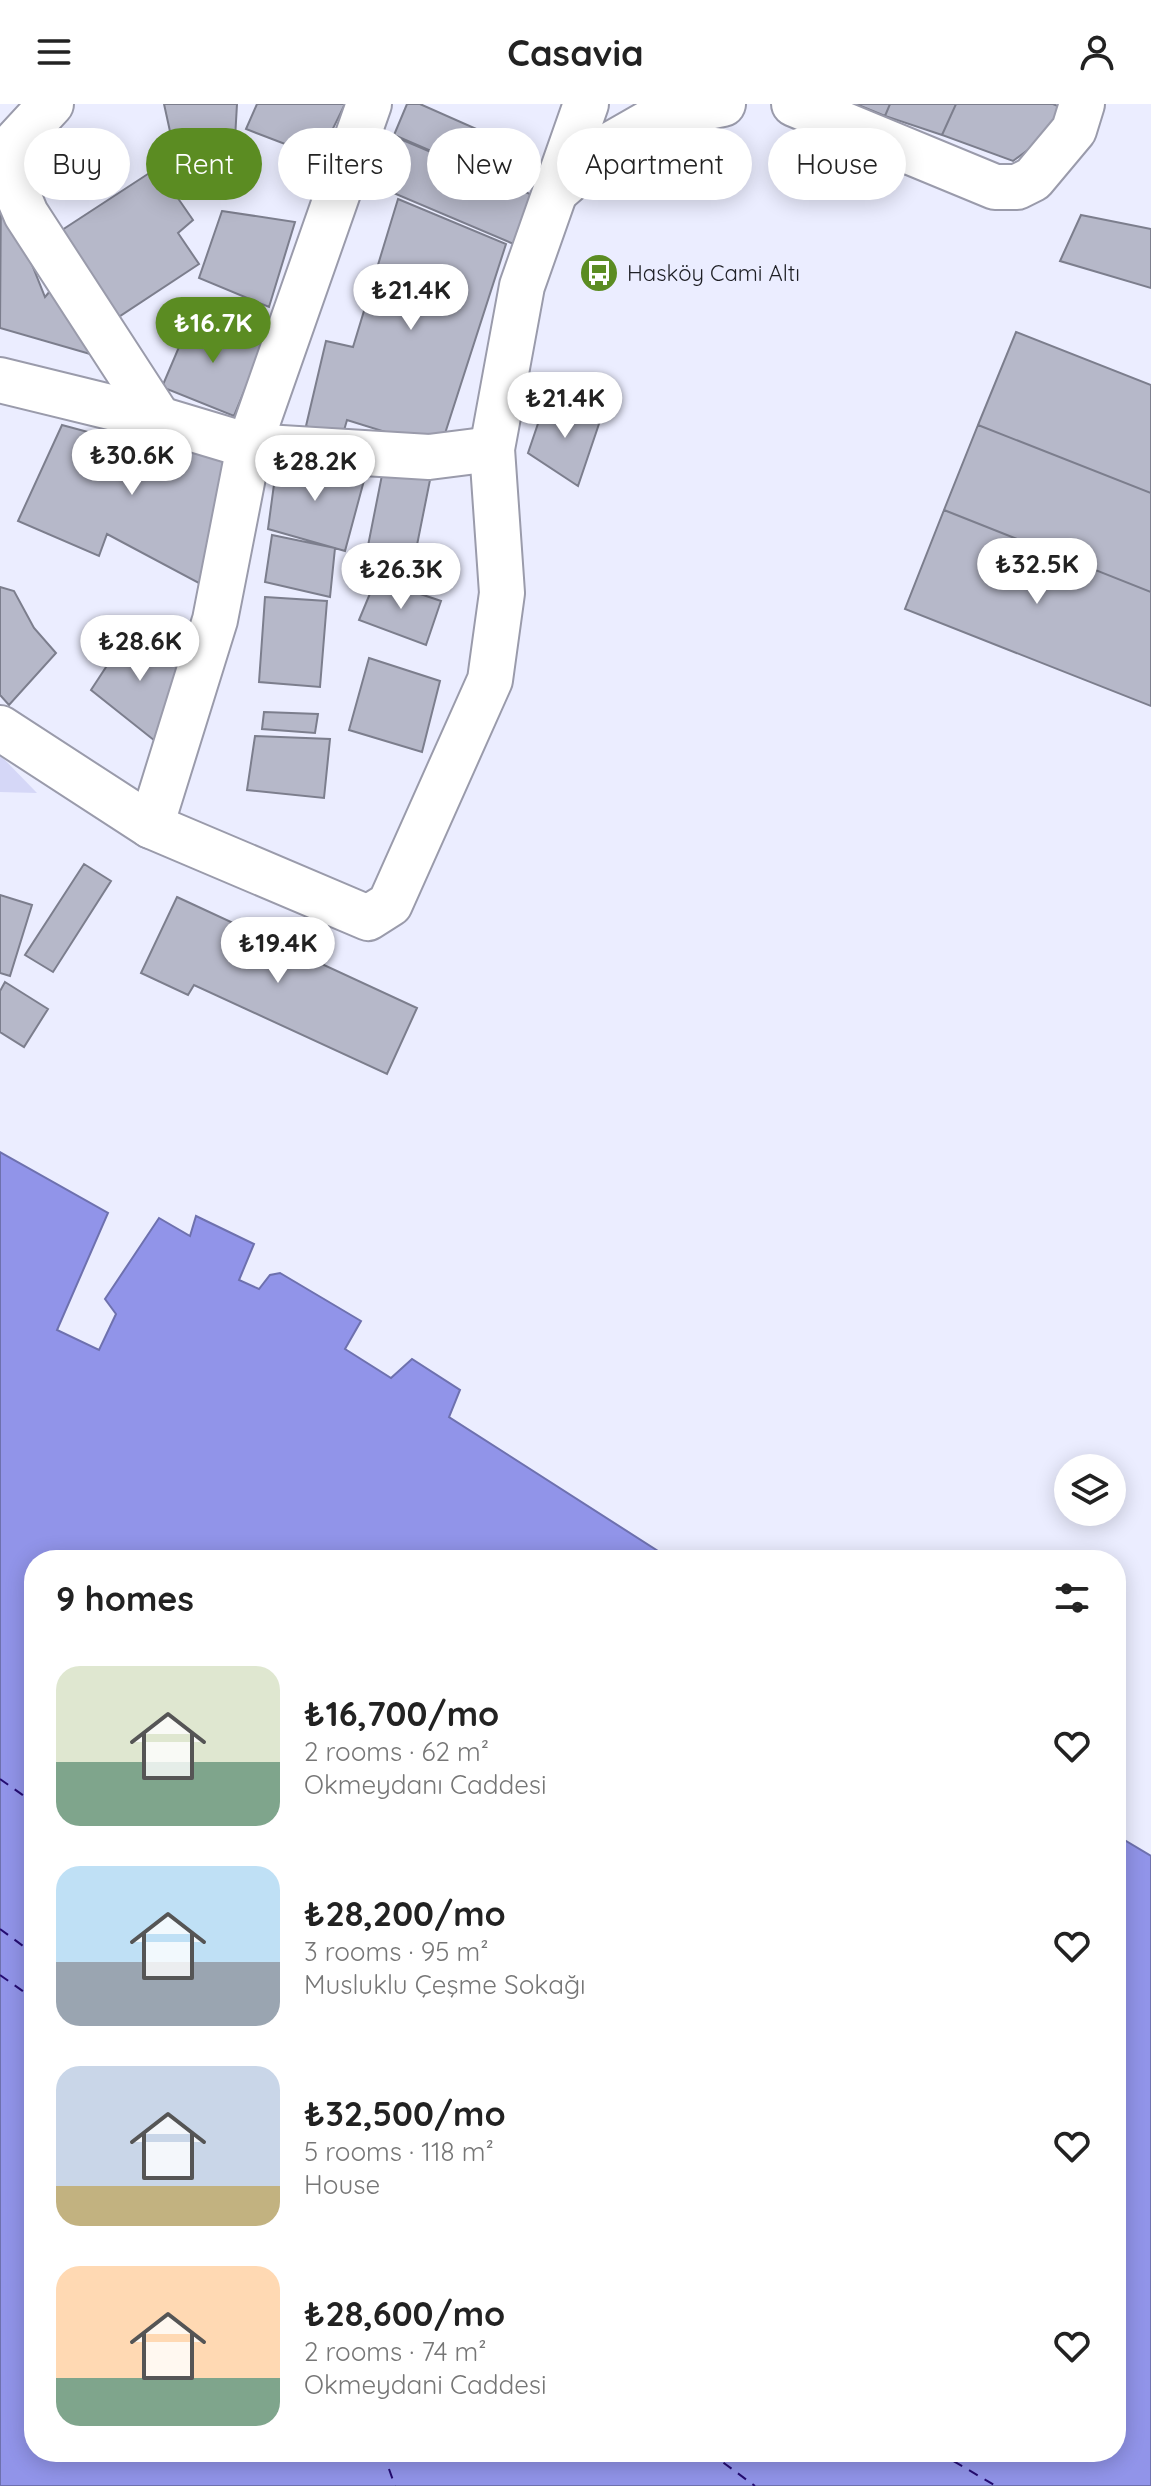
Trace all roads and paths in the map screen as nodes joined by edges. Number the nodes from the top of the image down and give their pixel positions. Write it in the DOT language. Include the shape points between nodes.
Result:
graph roads {
  1 [pos="369,104"];
  2 [pos="586,104"];
  3 [pos="723,104"];
  4 [pos="794,104"];
  5 [pos="1082,104"];
  6 [pos="46,106"];
  7 [pos="1,158"];
  8 [pos="556,191"];
  9 [pos="0,380"];
  10 [pos="159,419"];
  11 [pos="249,446"];
  12 [pos="492,449"];
  13 [pos="0,728"];
  14 [pos="151,826"];
  1 -- 11 [label="main road"];
  2 -- 8 [label="main road"];
  3 -- 8 [label="main road" via="659,117 608,146"];
  4 -- 5 [label="main road" via="995,187 1017,187 1033,179 1074,130"];
  6 -- 7 [label="main road"];
  7 -- 10 [label="main road" via="26,214"];
  8 -- 12 [label="main road" via="522,286"];
  9 -- 10 [label="main road"];
  10 -- 11 [label="main road"];
  11 -- 12 [label="main road" via="429,457"];
  11 -- 14 [label="main road" via="215,620"];
  12 -- 14 [label="main road" via="502,593 490,680 390,904 368,918"];
  13 -- 14 [label="main road"];
}
